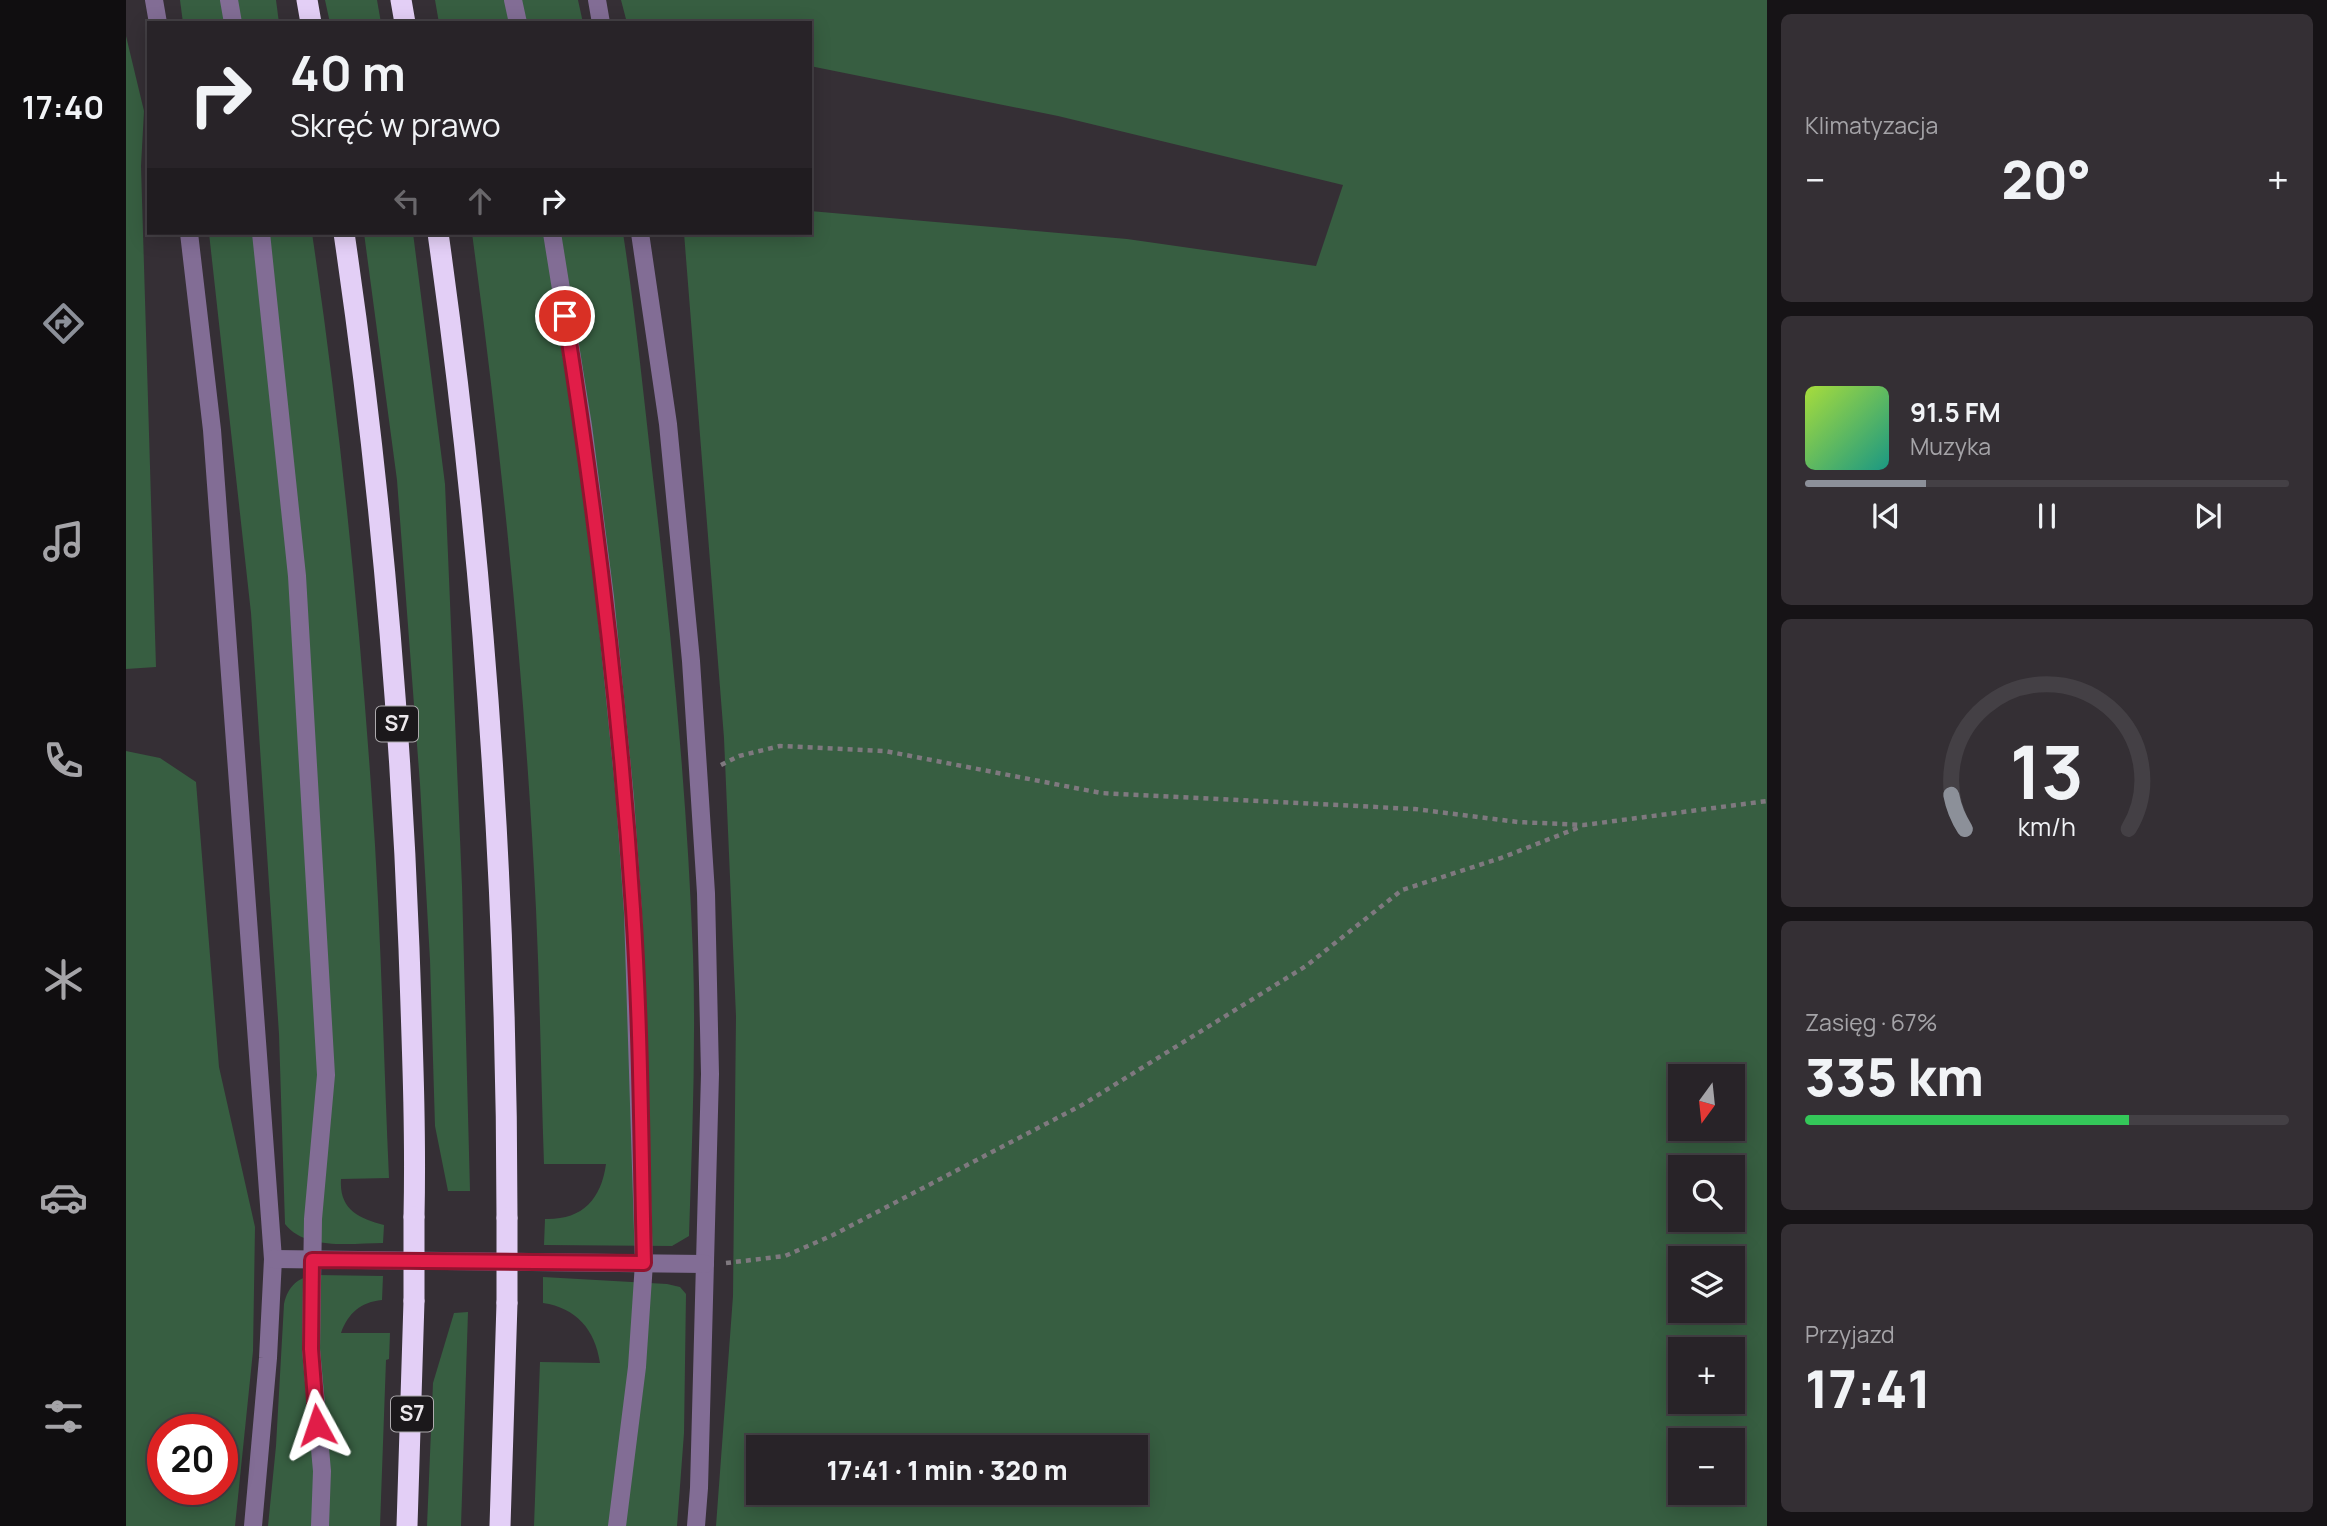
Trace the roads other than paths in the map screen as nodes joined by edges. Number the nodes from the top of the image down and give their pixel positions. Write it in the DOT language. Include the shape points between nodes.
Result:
graph roads {
  1 [pos="153,0"];
  2 [pos="229,0"];
  3 [pos="307,0"];
  4 [pos="401,0"];
  5 [pos="513,0"];
  6 [pos="597,0"];
  7 [pos="158,21"];
  8 [pos="233,21"];
  9 [pos="311,21"];
  10 [pos="405,21"];
  11 [pos="518,21"];
  12 [pos="601,21"];
  13 [pos="189,235"];
  14 [pos="261,235"];
  15 [pos="344,235"];
  16 [pos="438,235"];
  17 [pos="552,235"];
  18 [pos="640,235"];
  19 [pos="273,1259"];
  20 [pos="312,1260"];
  21 [pos="644,1263"];
  22 [pos="705,1264"];
  23 [pos="253,1526"];
  24 [pos="320,1526"];
  25 [pos="407,1526"];
  26 [pos="500,1526"];
  27 [pos="617,1526"];
  28 [pos="696,1526"];
  1 -- 7 [label="street"];
  2 -- 8 [label="street"];
  3 -- 9 [label="highway"];
  4 -- 10 [label="highway"];
  5 -- 11 [label="street"];
  6 -- 12 [label="street"];
  13 -- 19 [label="street" via="212,430"];
  14 -- 20 [label="street" via="297,576 326,1075"];
  15 -- 25 [label="highway, S7, bridge" via="387,585 405,850 414,1217"];
  16 -- 26 [label="highway, bridge" via="474,521 494,769 508,1218"];
  17 -- 21 [label="street" via="600,557 625,798"];
  18 -- 22 [label="street" via="668,424 691,661 706,893 710,1074"];
  19 -- 20 [label="street"];
  19 -- 23 [label="street"];
  20 -- 21 [label="street"];
  20 -- 24 [label="street" via="311,1349 322,1471"];
  21 -- 22 [label="street"];
  21 -- 27 [label="street" via="637,1367"];
  22 -- 28 [label="street"];
}
